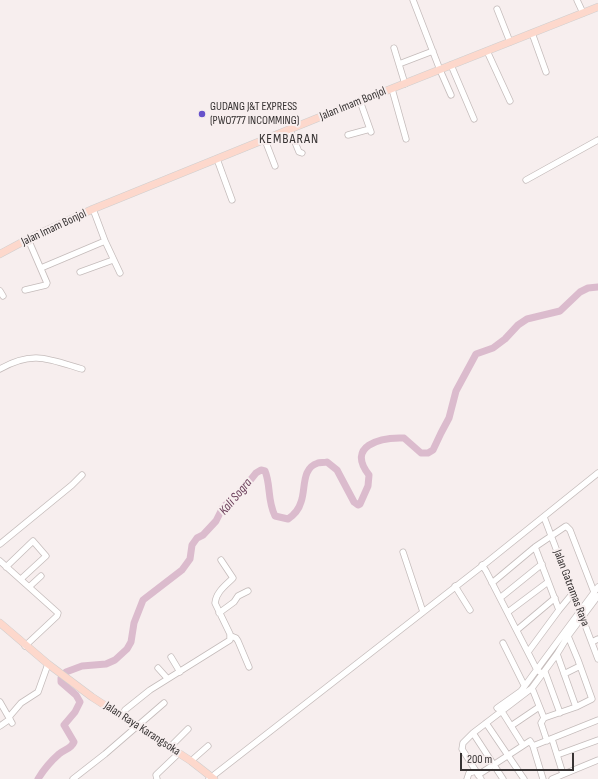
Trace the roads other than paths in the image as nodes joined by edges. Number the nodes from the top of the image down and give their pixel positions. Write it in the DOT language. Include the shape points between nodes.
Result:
graph roads {
  1 [pos="413,0"];
  2 [pos="577,0"];
  3 [pos="598,7"];
  4 [pos="497,10"];
  5 [pos="583,13"];
  6 [pos="532,33"];
  7 [pos="510,42"];
  8 [pos="394,48"];
  9 [pos="433,51"];
  10 [pos="487,51"];
  11 [pos="399,64"];
  12 [pos="451,65"];
  13 [pos="440,70"];
  14 [pos="546,72"];
  15 [pos="405,84"];
  16 [pos="392,89"];
  17 [pos="451,95"];
  18 [pos="510,101"];
  19 [pos="360,102"];
  20 [pos="474,119"];
  21 [pos="290,130"];
  22 [pos="348,135"];
  23 [pos="406,139"];
  24 [pos="265,140"];
  25 [pos="598,140"];
  26 [pos="302,153"];
  27 [pos="217,159"];
  28 [pos="275,166"];
  29 [pos="526,180"];
  30 [pos="232,200"];
  31 [pos="93,209"];
  32 [pos="28,239"];
  33 [pos="105,241"];
  34 [pos="0,254"];
  35 [pos="113,260"];
  36 [pos="40,268"];
  37 [pos="80,272"];
  38 [pos="120,274"];
  39 [pos="24,290"];
  40 [pos="0,369"];
  41 [pos="82,369"];
  42 [pos="598,473"];
  43 [pos="82,475"];
  44 [pos="544,517"];
  45 [pos="551,536"];
  46 [pos="0,544"];
  47 [pos="535,548"];
  48 [pos="403,552"];
  49 [pos="221,560"];
  50 [pos="0,561"];
  51 [pos="542,564"];
  52 [pos="482,565"];
  53 [pos="6,566"];
  54 [pos="41,576"];
  55 [pos="21,579"];
  56 [pos="548,582"];
  57 [pos="492,583"];
  58 [pos="456,586"];
  59 [pos="29,587"];
  60 [pos="248,591"];
  61 [pos="573,593"];
  62 [pos="597,595"];
  63 [pos="500,598"];
  64 [pos="554,598"];
  65 [pos="470,610"];
  66 [pos="559,610"];
  67 [pos="580,611"];
  68 [pos="219,612"];
  69 [pos="423,612"];
  70 [pos="508,612"];
  71 [pos="582,618"];
  72 [pos="0,624"];
  73 [pos="516,630"];
  74 [pos="231,636"];
  75 [pos="568,636"];
  76 [pos="598,639"];
  77 [pos="592,642"];
  78 [pos="503,643"];
  79 [pos="25,646"];
  80 [pos="528,652"];
  81 [pos="557,654"];
  82 [pos="171,657"];
  83 [pos="598,658"];
  84 [pos="48,664"];
  85 [pos="580,666"];
  86 [pos="249,667"];
  87 [pos="158,668"];
  88 [pos="537,670"];
  89 [pos="180,672"];
  90 [pos="544,673"];
  91 [pos="564,674"];
  92 [pos="166,678"];
  93 [pos="524,685"];
  94 [pos="532,688"];
  95 [pos="0,702"];
  96 [pos="164,703"];
  97 [pos="539,707"];
  98 [pos="576,707"];
  99 [pos="499,709"];
  100 [pos="560,713"];
  101 [pos="122,716"];
  102 [pos="544,718"];
  103 [pos="10,719"];
  104 [pos="598,720"];
  105 [pos="486,723"];
  106 [pos="0,726"];
  107 [pos="137,726"];
  108 [pos="511,726"];
  109 [pos="188,729"];
  110 [pos="473,733"];
  111 [pos="549,740"];
  112 [pos="598,740"];
  113 [pos="523,745"];
  114 [pos="208,746"];
  115 [pos="533,746"];
  116 [pos="170,747"];
  117 [pos="179,753"];
  118 [pos="508,755"];
  119 [pos="557,755"];
  120 [pos="598,760"];
  121 [pos="191,761"];
  122 [pos="493,764"];
  123 [pos="563,774"];
  124 [pos="478,775"];
  125 [pos="212,778"];
  126 [pos="72,779"];
  127 [pos="157,779"];
  128 [pos="467,779"];
  129 [pos="502,779"];
  130 [pos="524,779"];
  131 [pos="543,779"];
  132 [pos="552,779"];
  1 -- 9 [label="street"];
  2 -- 5 [label="street"];
  3 -- 5 [label="main road, Jalan Imam Bonjol"];
  4 -- 7 [label="street"];
  5 -- 6 [label="main road, Jalan Imam Bonjol"];
  6 -- 7 [label="main road, Jalan Imam Bonjol"];
  6 -- 14 [label="street"];
  7 -- 10 [label="main road, Jalan Imam Bonjol"];
  8 -- 11 [label="street"];
  9 -- 11 [label="street"];
  9 -- 13 [label="street"];
  10 -- 12 [label="main road, Jalan Imam Bonjol"];
  10 -- 18 [label="street"];
  11 -- 15 [label="street"];
  12 -- 13 [label="main road, Jalan Imam Bonjol"];
  12 -- 20 [label="street"];
  13 -- 15 [label="main road, Jalan Imam Bonjol"];
  13 -- 17 [label="street"];
  15 -- 16 [label="main road, Jalan Imam Bonjol"];
  16 -- 19 [label="main road, Jalan Imam Bonjol"];
  16 -- 23 [label="street"];
  19 -- 21 [label="main road, Jalan Imam Bonjol"];
  19 -- 22 [label="street" via="371,130"];
  21 -- 24 [label="main road, Jalan Imam Bonjol"];
  21 -- 26 [label="street" via="299,152"];
  24 -- 27 [label="main road, Jalan Imam Bonjol"];
  24 -- 28 [label="street"];
  25 -- 29 [label="street"];
  27 -- 30 [label="street"];
  27 -- 31 [label="main road, Jalan Imam Bonjol"];
  31 -- 32 [label="main road, Jalan Imam Bonjol"];
  31 -- 33 [label="street"];
  32 -- 34 [label="main road, Jalan Imam Bonjol"];
  32 -- 36 [label="street"];
  33 -- 35 [label="street"];
  33 -- 36 [label="street"];
  35 -- 37 [label="street"];
  35 -- 38 [label="street"];
  36 -- 39 [label="street" via="46,284"];
  40 -- 41 [label="street" via="20,360 43,358"];
  42 -- 44 [label="street"];
  43 -- 46 [label="street"];
  44 -- 45 [label="street, Jalan Gatramas Raya"];
  44 -- 52 [label="street"];
  45 -- 47 [label="street"];
  45 -- 61 [label="street, Jalan Gatramas Raya"];
  45 -- 62 [label="street" via="563,526 568,527"];
  47 -- 51 [label="street"];
  47 -- 57 [label="street"];
  48 -- 69 [label="street"];
  49 -- 68 [label="street" via="233,578 215,599"];
  50 -- 53 [label="street"];
  51 -- 56 [label="street"];
  51 -- 63 [label="street"];
  52 -- 57 [label="street"];
  52 -- 58 [label="street"];
  53 -- 55 [label="street"];
  53 -- 55 [label="street" via="33,541 46,556"];
  54 -- 59 [label="street"];
  55 -- 59 [label="street"];
  56 -- 64 [label="street"];
  56 -- 70 [label="street"];
  57 -- 63 [label="street"];
  58 -- 65 [label="street"];
  58 -- 69 [label="street"];
  59 -- 79 [label="street" via="58,613"];
  60 -- 68 [label="street"];
  61 -- 66 [label="street"];
  61 -- 67 [label="street, Jalan Gatramas Raya"];
  62 -- 67 [label="street"];
  62 -- 71 [label="street"];
  63 -- 70 [label="street"];
  64 -- 66 [label="street"];
  64 -- 73 [label="street"];
  66 -- 80 [label="street"];
  67 -- 71 [label="street, Jalan Gatramas Raya"];
  67 -- 88 [label="street"];
  68 -- 74 [label="street"];
  69 -- 125 [label="street"];
  70 -- 73 [label="street"];
  71 -- 75 [label="street"];
  71 -- 77 [label="street, Jalan Gatramas Raya"];
  72 -- 79 [label="main road, Jalan Raya Karangsoka"];
  73 -- 80 [label="street"];
  74 -- 86 [label="street" via="238,641"];
  74 -- 89 [label="street" via="228,641"];
  75 -- 81 [label="street"];
  75 -- 85 [label="street"];
  76 -- 77 [label="street"];
  77 -- 83 [label="street, Jalan Gatramas Raya"];
  78 -- 93 [label="street"];
  79 -- 84 [label="main road, Jalan Raya Karangsoka"];
  80 -- 88 [label="street"];
  81 -- 90 [label="street"];
  81 -- 91 [label="street"];
  82 -- 89 [label="street"];
  84 -- 101 [label="main road, Jalan Raya Karangsoka"];
  84 -- 103 [label="street" via="38,692 21,703"];
  85 -- 91 [label="street"];
  85 -- 98 [label="street" via="592,697 591,700"];
  87 -- 92 [label="street"];
  88 -- 90 [label="street"];
  88 -- 93 [label="street"];
  89 -- 92 [label="street"];
  90 -- 94 [label="street"];
  90 -- 100 [label="street"];
  91 -- 98 [label="street"];
  92 -- 101 [label="street" via="131,705"];
  93 -- 99 [label="street" via="521,691"];
  94 -- 97 [label="street"];
  94 -- 99 [label="street" via="524,696"];
  95 -- 103 [label="street"];
  96 -- 107 [label="street"];
  97 -- 102 [label="street"];
  97 -- 108 [label="street"];
  98 -- 100 [label="street"];
  99 -- 105 [label="street"];
  99 -- 108 [label="street"];
  100 -- 102 [label="street"];
  101 -- 107 [label="main road, Jalan Raya Karangsoka"];
  102 -- 111 [label="street" via="541,723"];
  103 -- 106 [label="street"];
  104 -- 111 [label="street"];
  105 -- 110 [label="street"];
  105 -- 118 [label="street"];
  107 -- 116 [label="main road, Jalan Raya Karangsoka"];
  107 -- 126 [label="street"];
  108 -- 113 [label="street"];
  109 -- 116 [label="street"];
  110 -- 122 [label="street"];
  110 -- 124 [label="street" via="461,747"];
  111 -- 115 [label="street"];
  111 -- 119 [label="street"];
  112 -- 119 [label="street"];
  113 -- 115 [label="street" via="530,741"];
  113 -- 118 [label="street"];
  114 -- 121 [label="street"];
  115 -- 131 [label="street"];
  116 -- 117 [label="main road, Jalan Raya Karangsoka"];
  117 -- 121 [label="main road, Jalan Raya Karangsoka"];
  117 -- 127 [label="street" via="156,775"];
  118 -- 122 [label="street"];
  118 -- 130 [label="street"];
  119 -- 123 [label="street"];
  120 -- 123 [label="street"];
  121 -- 125 [label="main road, Jalan Raya Karangsoka"];
  122 -- 124 [label="street"];
  122 -- 129 [label="street"];
  123 -- 132 [label="street"];
  124 -- 128 [label="street" via="469,773"];
}
